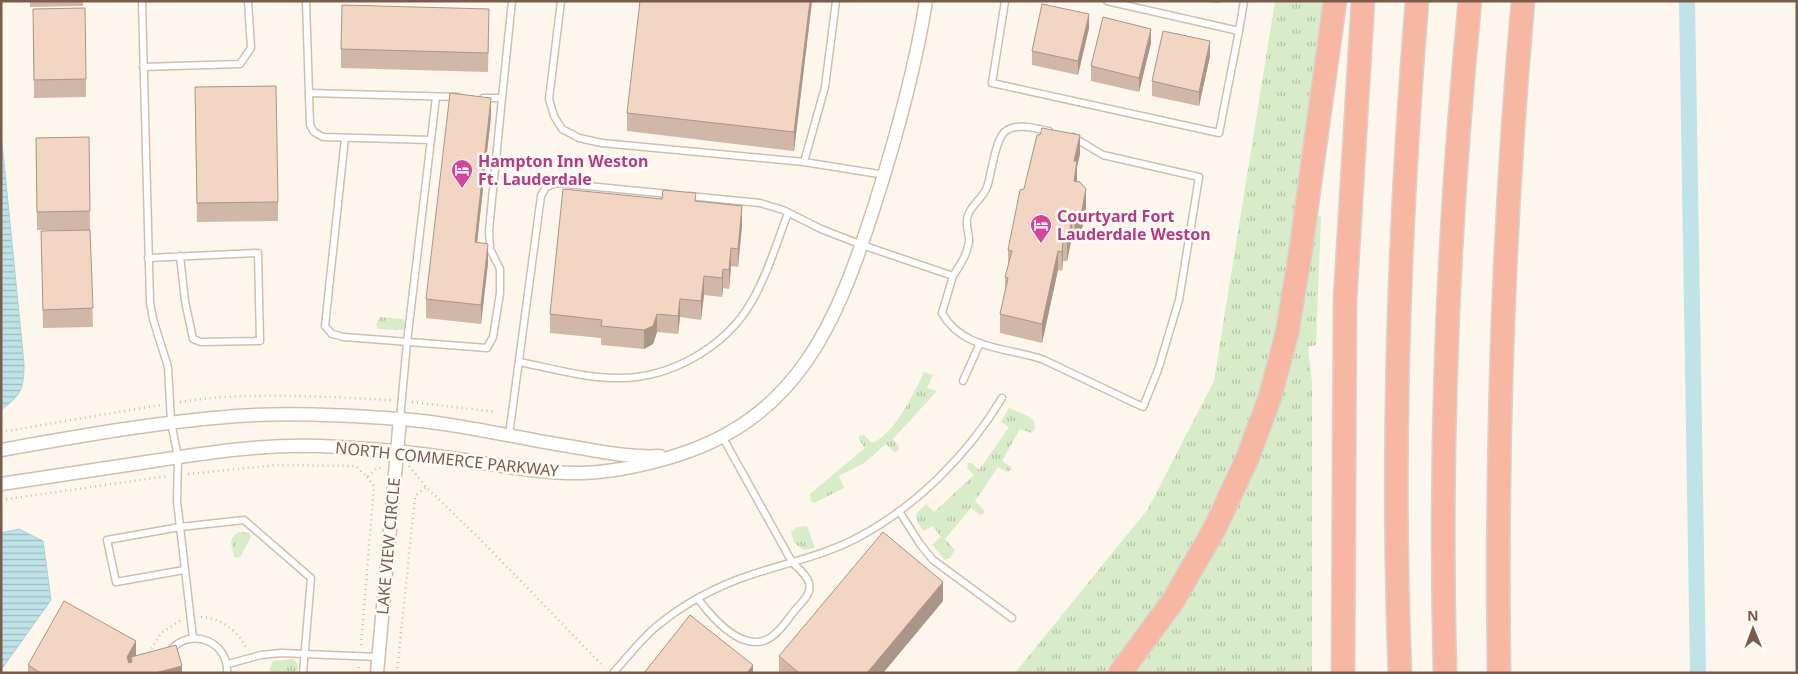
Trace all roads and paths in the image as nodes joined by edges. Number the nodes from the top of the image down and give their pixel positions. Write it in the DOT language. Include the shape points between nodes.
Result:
graph roads {
  1 [pos="142,1"];
  2 [pos="248,1"];
  3 [pos="306,1"];
  4 [pos="512,1"];
  5 [pos="561,1"];
  6 [pos="836,1"];
  7 [pos="926,1"];
  8 [pos="1005,1"];
  9 [pos="1107,1"];
  10 [pos="1244,1"];
  11 [pos="1335,1"];
  12 [pos="1363,1"];
  13 [pos="1417,1"];
  14 [pos="1470,1"];
  15 [pos="1522,1"];
  16 [pos="1119,3"];
  17 [pos="1239,32"];
  18 [pos="143,67"];
  19 [pos="309,93"];
  20 [pos="436,97"];
  21 [pos="464,98"];
  22 [pos="474,98"];
  23 [pos="502,98"];
  24 [pos="1054,132"];
  25 [pos="1068,136"];
  26 [pos="346,138"];
  27 [pos="431,140"];
  28 [pos="804,162"];
  29 [pos="885,175"];
  30 [pos="673,194"];
  31 [pos="683,195"];
  32 [pos="788,213"];
  33 [pos="862,245"];
  34 [pos="180,256"];
  35 [pos="148,258"];
  36 [pos="953,276"];
  37 [pos="407,342"];
  38 [pos="980,343"];
  39 [pos="519,362"];
  40 [pos="963,381"];
  41 [pos="1002,398"];
  42 [pos="400,419"];
  43 [pos="171,422"];
  44 [pos="508,435"];
  45 [pos="723,438"];
  46 [pos="1,450"];
  47 [pos="397,452"];
  48 [pos="683,454"];
  49 [pos="178,457"];
  50 [pos="396,469"];
  51 [pos="412,470"];
  52 [pos="178,475"];
  53 [pos="367,477"];
  54 [pos="1,484"];
  55 [pos="426,487"];
  56 [pos="1,500"];
  57 [pos="899,510"];
  58 [pos="180,527"];
  59 [pos="792,562"];
  60 [pos="184,570"];
  61 [pos="698,599"];
  62 [pos="1012,618"];
  63 [pos="193,638"];
  64 [pos="305,654"];
  65 [pos="360,657"];
  66 [pos="378,657"];
  67 [pos="166,661"];
  68 [pos="228,664"];
  69 [pos="228,673"];
  70 [pos="303,673"];
  71 [pos="358,673"];
  72 [pos="377,673"];
  73 [pos="397,673"];
  74 [pos="611,673"];
  75 [pos="1120,673"];
  76 [pos="1343,673"];
  77 [pos="1400,673"];
  78 [pos="1445,673"];
  79 [pos="1499,673"];
  1 -- 18 [label="lane"];
  2 -- 18 [label="lane" via="250,48 240,64"];
  3 -- 19 [label="lane"];
  4 -- 23 [label="lane"];
  5 -- 28 [label="lane" via="549,99 562,129 579,138 602,143"];
  6 -- 28 [label="lane" via="825,87"];
  7 -- 29 [label="street, NORTH COMMERCE PARKWAY"];
  8 -- 17 [label="lane" via="992,82 1219,134"];
  9 -- 16 [label="lane"];
  10 -- 17 [label="lane"];
  11 -- 75 [label="highway" via="1300,255 1287,332 1270,397 1248,457 1215,528 1173,601"];
  12 -- 76 [label="highway" via="1345,300"];
  13 -- 77 [label="highway" via="1400,296 1397,477"];
  14 -- 78 [label="highway" via="1447,286"];
  15 -- 79 [label="highway" via="1503,299 1499,426"];
  16 -- 17 [label="lane"];
  18 -- 35 [label="lane"];
  19 -- 20 [label="lane"];
  19 -- 26 [label="lane" via="310,125 314,132 323,137"];
  20 -- 21 [label="lane"];
  20 -- 27 [label="lane"];
  22 -- 23 [label="lane"];
  23 -- 37 [label="lane" via="489,230 490,249 500,270 493,337 487,348"];
  24 -- 36 [label="lane" via="1020,126 1008,130 1001,137 987,187 968,214 969,240 964,259"];
  25 -- 38 [label="lane" via="1081,140 1103,155 1200,177 1179,300 1143,407 1044,360"];
  26 -- 27 [label="lane"];
  26 -- 37 [label="lane" via="325,326 332,334 344,337"];
  27 -- 37 [label="lane"];
  28 -- 29 [label="lane"];
  29 -- 33 [label="street, NORTH COMMERCE PARKWAY"];
  30 -- 39 [label="lane" via="557,183 546,187 541,196"];
  31 -- 32 [label="lane" via="760,203"];
  32 -- 33 [label="lane"];
  32 -- 39 [label="lane" via="752,301 730,330 705,351 679,366 647,376 617,378"];
  33 -- 36 [label="lane"];
  33 -- 45 [label="street, NORTH COMMERCE PARKWAY" via="836,312 802,369 760,412"];
  34 -- 34 [label="lane" via="193,339 201,342 260,341 258,253"];
  34 -- 35 [label="lane"];
  35 -- 43 [label="lane" via="153,319 168,367"];
  36 -- 38 [label="lane" via="942,313 948,324 962,336"];
  37 -- 42 [label="lane"];
  38 -- 40 [label="lane"];
  39 -- 44 [label="lane"];
  41 -- 57 [label="lane" via="985,426 957,459"];
  42 -- 43 [label="street, NORTH COMMERCE PARKWAY" via="294,415"];
  42 -- 44 [label="street, NORTH COMMERCE PARKWAY"];
  42 -- 47 [label="street, LAKE VIEW CIRCLE"];
  43 -- 46 [label="street, NORTH COMMERCE PARKWAY"];
  43 -- 49 [label="lane"];
  44 -- 48 [label="street, NORTH COMMERCE PARKWAY" via="612,454 650,457"];
  45 -- 48 [label="street, NORTH COMMERCE PARKWAY"];
  45 -- 59 [label="lane"];
  47 -- 48 [label="street, NORTH COMMERCE PARKWAY" via="524,470 583,473 623,469"];
  47 -- 49 [label="street, NORTH COMMERCE PARKWAY" via="316,446 232,450"];
  47 -- 50 [label="street, LAKE VIEW CIRCLE"];
  47 -- 51 [label="path"];
  49 -- 52 [label="lane"];
  49 -- 54 [label="street, NORTH COMMERCE PARKWAY"];
  50 -- 51 [label="path"];
  50 -- 53 [label="path" via="377,468"];
  50 -- 66 [label="street, LAKE VIEW CIRCLE"];
  51 -- 55 [label="path"];
  52 -- 53 [label="path" via="277,466 356,466"];
  52 -- 56 [label="path"];
  52 -- 58 [label="lane"];
  53 -- 65 [label="path" via="374,486"];
  55 -- 73 [label="path" via="415,496"];
  55 -- 74 [label="path"];
  57 -- 59 [label="lane" via="853,540"];
  57 -- 62 [label="lane" via="933,560"];
  58 -- 60 [label="lane"];
  58 -- 60 [label="lane" via="107,540 116,582"];
  58 -- 64 [label="lane" via="244,520 311,578"];
  59 -- 61 [label="lane" via="737,580"];
  59 -- 61 [label="lane" via="809,584 808,595 776,633 763,641 749,642 738,638"];
  60 -- 63 [label="lane"];
  61 -- 74 [label="lane" via="656,626"];
  63 -- 67 [label="lane" via="171,650"];
  63 -- 68 [label="lane" via="216,644"];
  64 -- 65 [label="lane"];
  64 -- 68 [label="lane" via="261,655"];
  64 -- 70 [label="lane"];
  65 -- 66 [label="lane"];
  65 -- 71 [label="path"];
  66 -- 72 [label="street, LAKE VIEW CIRCLE"];
  68 -- 69 [label="lane"];
}
